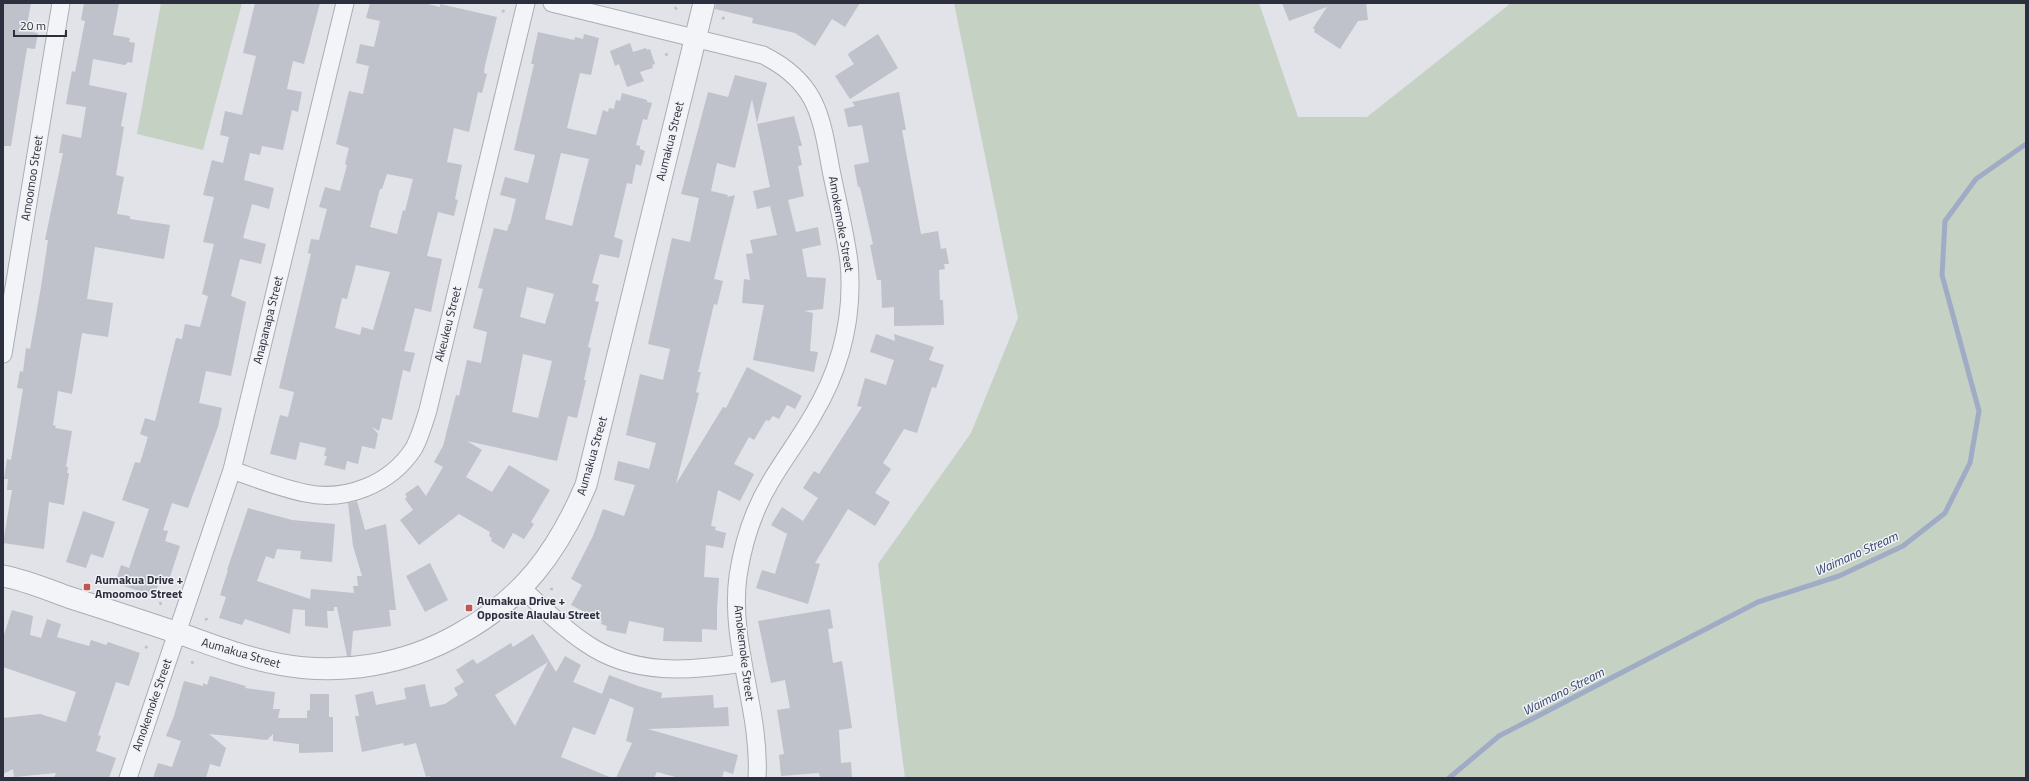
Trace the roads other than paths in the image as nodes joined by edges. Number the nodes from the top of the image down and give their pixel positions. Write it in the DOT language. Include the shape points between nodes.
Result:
graph roads {
  1 [pos="61,3"];
  2 [pos="345,3"];
  3 [pos="526,3"];
  4 [pos="552,3"];
  5 [pos="704,3"];
  6 [pos="695,37"];
  7 [pos="3,354"];
  8 [pos="232,470"];
  9 [pos="3,576"];
  10 [pos="522,588"];
  11 [pos="177,633"];
  12 [pos="743,663"];
  13 [pos="128,778"];
  14 [pos="757,778"];
  1 -- 7 [label="street, Amoomoo Street"];
  2 -- 8 [label="street, Anapanapa Street"];
  3 -- 8 [label="street, Akeukeu Street" via="428,410 414,447 402,462 376,483 344,494 304,493"];
  4 -- 6 [label="street, Amokemoke Street"];
  5 -- 6 [label="street, Aumakua Street"];
  6 -- 10 [label="street, Aumakua Street" via="586,485 561,536"];
  6 -- 12 [label="street, Amokemoke Street" via="770,58 800,80 810,95 825,134 849,267 848,319 843,348 835,372 813,416 770,482 749,529 738,577 736,603"];
  8 -- 11 [label="street, Anapanapa Street"];
  9 -- 11 [label="street, Aumakua Street"];
  10 -- 11 [label="street, Aumakua Street" via="474,626 450,639 407,657 354,668 324,669 279,664 252,658"];
  10 -- 12 [label="street" via="560,624 588,645 626,661 674,670"];
  11 -- 13 [label="street, Amokemoke Street"];
  12 -- 14 [label="street, Amokemoke Street" via="757,748"];
}
